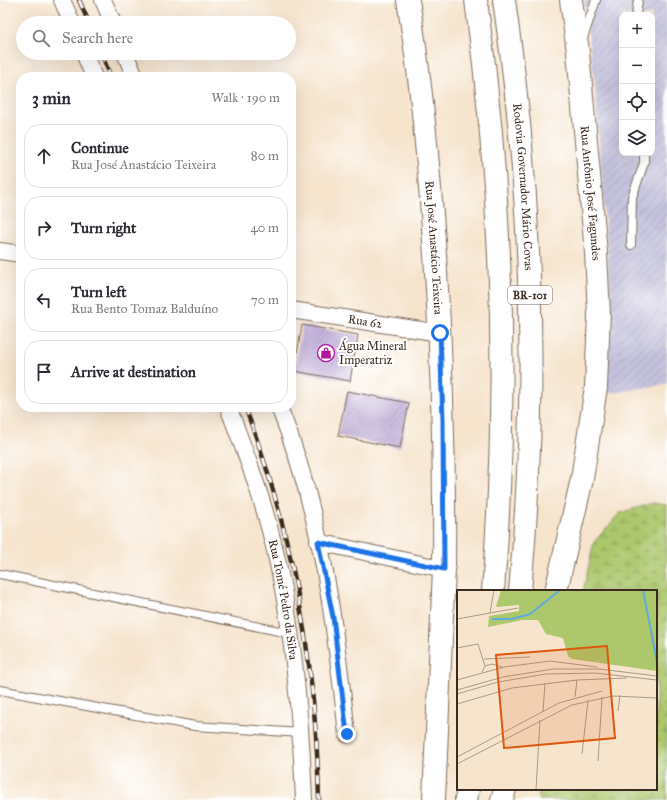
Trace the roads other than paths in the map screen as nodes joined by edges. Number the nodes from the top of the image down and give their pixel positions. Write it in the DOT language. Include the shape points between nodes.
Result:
graph roads {
  1 [pos="62,0"];
  2 [pos="103,0"];
  3 [pos="408,0"];
  4 [pos="476,0"];
  5 [pos="504,0"];
  6 [pos="571,0"];
  7 [pos="596,0"];
  8 [pos="638,0"];
  9 [pos="636,12"];
  10 [pos="69,16"];
  11 [pos="110,16"];
  12 [pos="578,52"];
  13 [pos="87,60"];
  14 [pos="128,60"];
  15 [pos="92,72"];
  16 [pos="133,72"];
  17 [pos="644,156"];
  18 [pos="631,245"];
  19 [pos="0,251"];
  20 [pos="16,253"];
  21 [pos="296,311"];
  22 [pos="440,333"];
  23 [pos="230,412"];
  24 [pos="281,412"];
  25 [pos="318,542"];
  26 [pos="444,569"];
  27 [pos="0,574"];
  28 [pos="493,590"];
  29 [pos="520,590"];
  30 [pos="556,590"];
  31 [pos="290,632"];
  32 [pos="0,690"];
  33 [pos="301,733"];
  34 [pos="347,734"];
  35 [pos="468,790"];
  36 [pos="496,790"];
  37 [pos="505,790"];
  38 [pos="304,800"];
  39 [pos="434,800"];
  40 [pos="466,800"];
  41 [pos="494,800"];
  42 [pos="502,800"];
  1 -- 10 [label="street"];
  2 -- 11 [label="street"];
  3 -- 22 [label="main road, Rua José Anastácio Teixeira" via="429,166"];
  4 -- 28 [label="main road, BR-101" via="499,233 503,340 501,469"];
  5 -- 29 [label="main road, Rodovia Governador Mário Covas / BR-101" via="520,135 528,233 531,319 531,409"];
  6 -- 12 [label="main road, Rua Antônio José Fagundes"];
  7 -- 12 [label="lane"];
  8 -- 9 [label="lane"];
  12 -- 30 [label="main road, Rua Antônio José Fagundes" via="599,314 596,387 582,479"];
  13 -- 15 [label="street"];
  14 -- 16 [label="street"];
  17 -- 18 [label="lane" via="644,163 632,196"];
  19 -- 20 [label="street"];
  21 -- 22 [label="street, Rua 62"];
  22 -- 26 [label="main road, Rua José Anastácio Teixeira"];
  23 -- 31 [label="street, Rua Tomé Pedro da Silva" via="266,516"];
  24 -- 25 [label="street" via="304,482"];
  25 -- 26 [label="street"];
  25 -- 34 [label="street" via="333,617"];
  26 -- 39 [label="main road, Rua José Anastácio Teixeira"];
  27 -- 31 [label="lane"];
  31 -- 33 [label="street, Rua Tomé Pedro da Silva"];
  32 -- 33 [label="lane" via="195,726"];
  33 -- 38 [label="street, Rua Tomé Pedro da Silva"];
  35 -- 40 [label="main road"];
  36 -- 41 [label="main road"];
  37 -- 42 [label="main road"];
}
